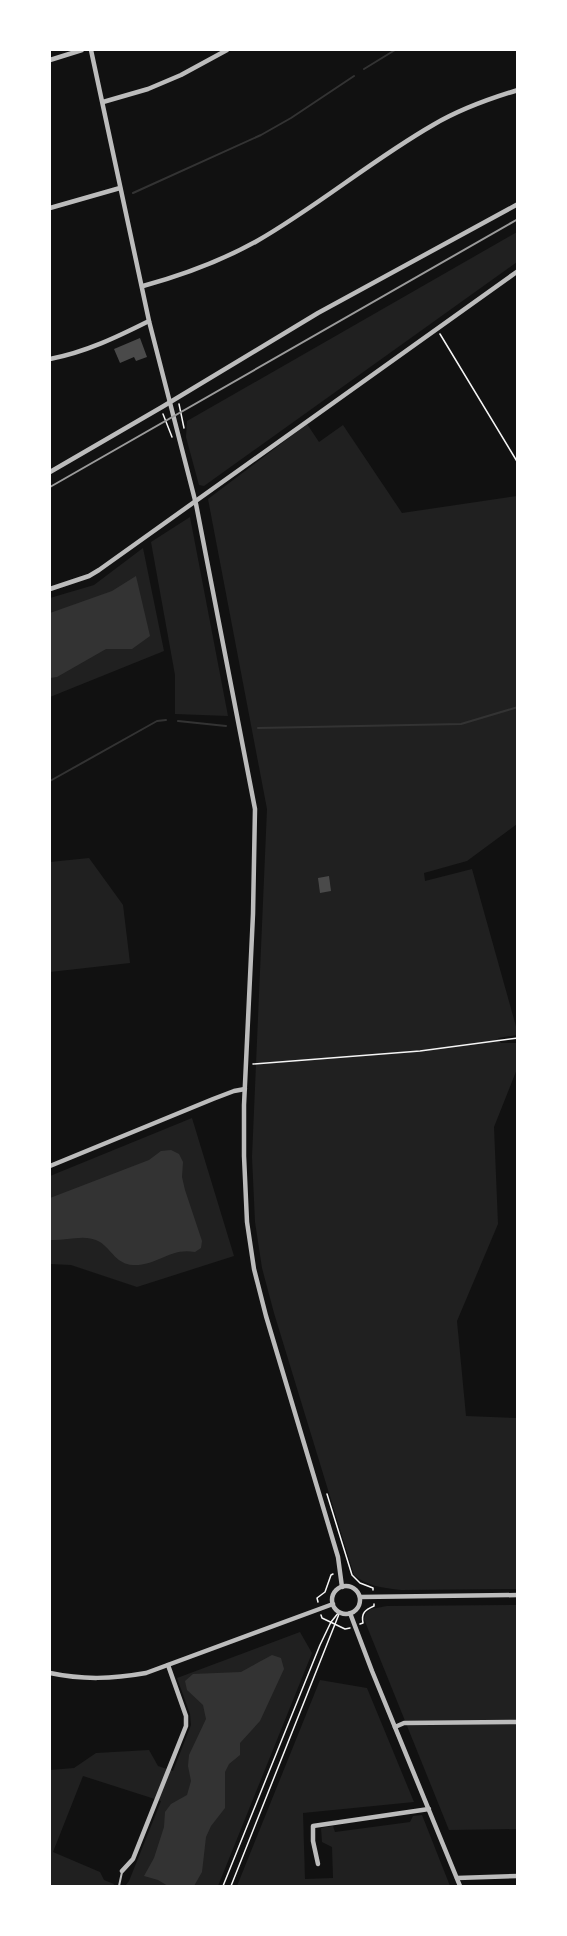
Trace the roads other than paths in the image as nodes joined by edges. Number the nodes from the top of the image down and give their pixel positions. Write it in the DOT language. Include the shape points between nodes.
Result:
graph roads {
  1 [pos="82,50"];
  2 [pos="91,50"];
  3 [pos="227,50"];
  4 [pos="50,60"];
  5 [pos="518,90"];
  6 [pos="103,102"];
  7 [pos="120,188"];
  8 [pos="518,204"];
  9 [pos="50,208"];
  10 [pos="518,271"];
  11 [pos="143,286"];
  12 [pos="150,321"];
  13 [pos="50,359"];
  14 [pos="170,402"];
  15 [pos="50,472"];
  16 [pos="195,501"];
  17 [pos="50,589"];
  18 [pos="245,1089"];
  19 [pos="50,1166"];
  20 [pos="342,1587"];
  21 [pos="518,1596"];
  22 [pos="360,1597"];
  23 [pos="333,1604"];
  24 [pos="351,1613"];
  25 [pos="168,1665"];
  26 [pos="50,1673"];
  27 [pos="518,1722"];
  28 [pos="395,1727"];
  29 [pos="429,1809"];
  30 [pos="318,1864"];
  31 [pos="122,1871"];
  32 [pos="518,1875"];
  33 [pos="457,1878"];
  34 [pos="120,1887"];
  35 [pos="460,1887"];
  1 -- 4 [label="street"];
  2 -- 6 [label="street"];
  3 -- 6 [label="street" via="147,89"];
  5 -- 11 [label="street" via="478,103 433,125 231,255"];
  6 -- 7 [label="street"];
  7 -- 9 [label="street"];
  7 -- 11 [label="street"];
  8 -- 14 [label="street" via="318,313"];
  10 -- 16 [label="street"];
  11 -- 12 [label="street"];
  12 -- 13 [label="street" via="102,344"];
  12 -- 14 [label="street"];
  14 -- 15 [label="street"];
  14 -- 16 [label="street"];
  16 -- 17 [label="street" via="99,570"];
  16 -- 18 [label="street" via="255,809"];
  18 -- 19 [label="street"];
  18 -- 20 [label="street" via="244,1156 254,1269 338,1557"];
  20 -- 22 [label="street" via="351,1587"];
  20 -- 23 [label="street" via="334,1592"];
  21 -- 22 [label="street"];
  22 -- 24 [label="street" via="359,1606"];
  23 -- 24 [label="street" via="339,1612"];
  23 -- 25 [label="street"];
  24 -- 28 [label="street"];
  25 -- 26 [label="street" via="103,1679"];
  25 -- 31 [label="street" via="186,1726 133,1859"];
  27 -- 28 [label="street" via="404,1723"];
  28 -- 29 [label="street"];
  29 -- 30 [label="street" via="313,1826"];
  29 -- 33 [label="street"];
  31 -- 34 [label="lane"];
  32 -- 33 [label="street"];
  33 -- 35 [label="street"];
}
